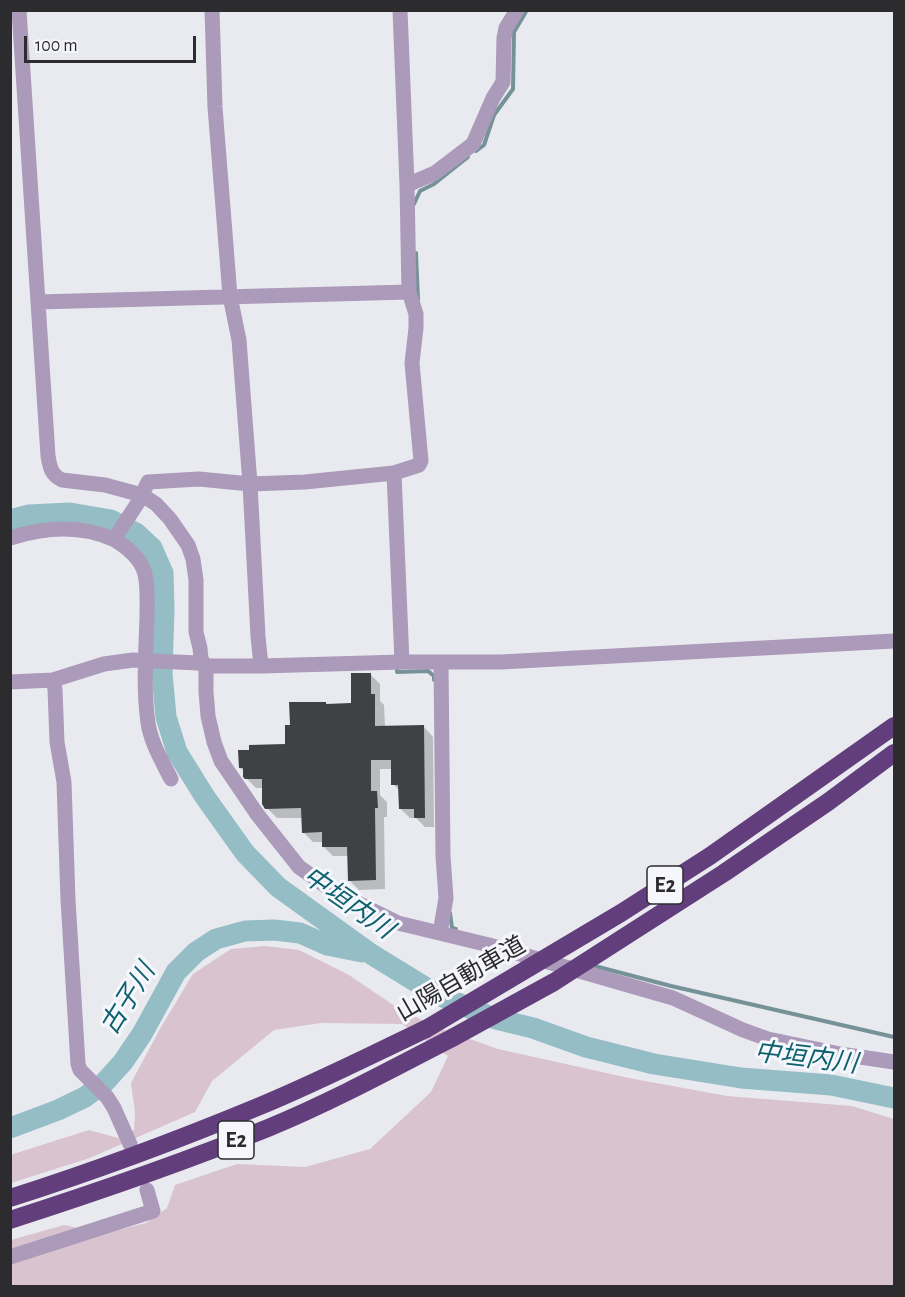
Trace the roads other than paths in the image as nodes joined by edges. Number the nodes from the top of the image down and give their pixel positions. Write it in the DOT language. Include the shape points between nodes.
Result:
graph roads {
  1 [pos="20,10"];
  2 [pos="212,10"];
  3 [pos="400,10"];
  4 [pos="517,10"];
  5 [pos="407,185"];
  6 [pos="409,292"];
  7 [pos="230,296"];
  8 [pos="38,302"];
  9 [pos="394,473"];
  10 [pos="250,484"];
  11 [pos="140,498"];
  12 [pos="10,538"];
  13 [pos="116,538"];
  14 [pos="894,641"];
  15 [pos="148,660"];
  16 [pos="402,662"];
  17 [pos="441,662"];
  18 [pos="202,665"];
  19 [pos="261,666"];
  20 [pos="53,680"];
  21 [pos="10,682"];
  22 [pos="894,726"];
  23 [pos="894,753"];
  24 [pos="171,779"];
  25 [pos="440,933"];
  26 [pos="894,1062"];
  27 [pos="130,1144"];
  28 [pos="147,1190"];
  29 [pos="10,1198"];
  30 [pos="10,1220"];
  31 [pos="10,1257"];
  1 -- 8 [label="street"];
  2 -- 7 [label="street" via="215,107"];
  3 -- 5 [label="street"];
  4 -- 5 [label="street" via="504,38 503,82 472,144 435,173"];
  5 -- 6 [label="street"];
  6 -- 7 [label="street"];
  6 -- 9 [label="street" via="416,314 412,363 421,461"];
  7 -- 8 [label="street"];
  7 -- 10 [label="street" via="239,340"];
  8 -- 11 [label="street" via="51,471 62,480 105,485"];
  9 -- 10 [label="street"];
  9 -- 16 [label="street"];
  10 -- 11 [label="street" via="199,479 148,482"];
  10 -- 19 [label="street"];
  11 -- 13 [label="street"];
  11 -- 18 [label="street" via="156,504 188,545 196,580 196,632"];
  12 -- 13 [label="street" via="47,530 82,530"];
  13 -- 15 [label="street" via="145,573"];
  14 -- 17 [label="street"];
  15 -- 18 [label="street"];
  15 -- 20 [label="street" via="104,664"];
  15 -- 24 [label="street" via="146,703 151,736"];
  16 -- 17 [label="street"];
  16 -- 19 [label="street"];
  17 -- 25 [label="street" via="446,898"];
  18 -- 19 [label="street"];
  18 -- 25 [label="street" via="208,716 221,761 256,814 299,867 333,891 374,912 398,923"];
  20 -- 21 [label="street"];
  20 -- 27 [label="street" via="64,782 78,1064 107,1097"];
  22 -- 29 [label="highway, 山陽自動車道 / E2, bridge" via="711,856 426,1029 261,1106"];
  23 -- 30 [label="highway, 山陽自動車道 / E2, bridge" via="678,903 554,982 452,1038 270,1127 170,1166"];
  25 -- 26 [label="street" via="673,998 768,1039"];
  28 -- 31 [label="street" via="153,1211"];
}
